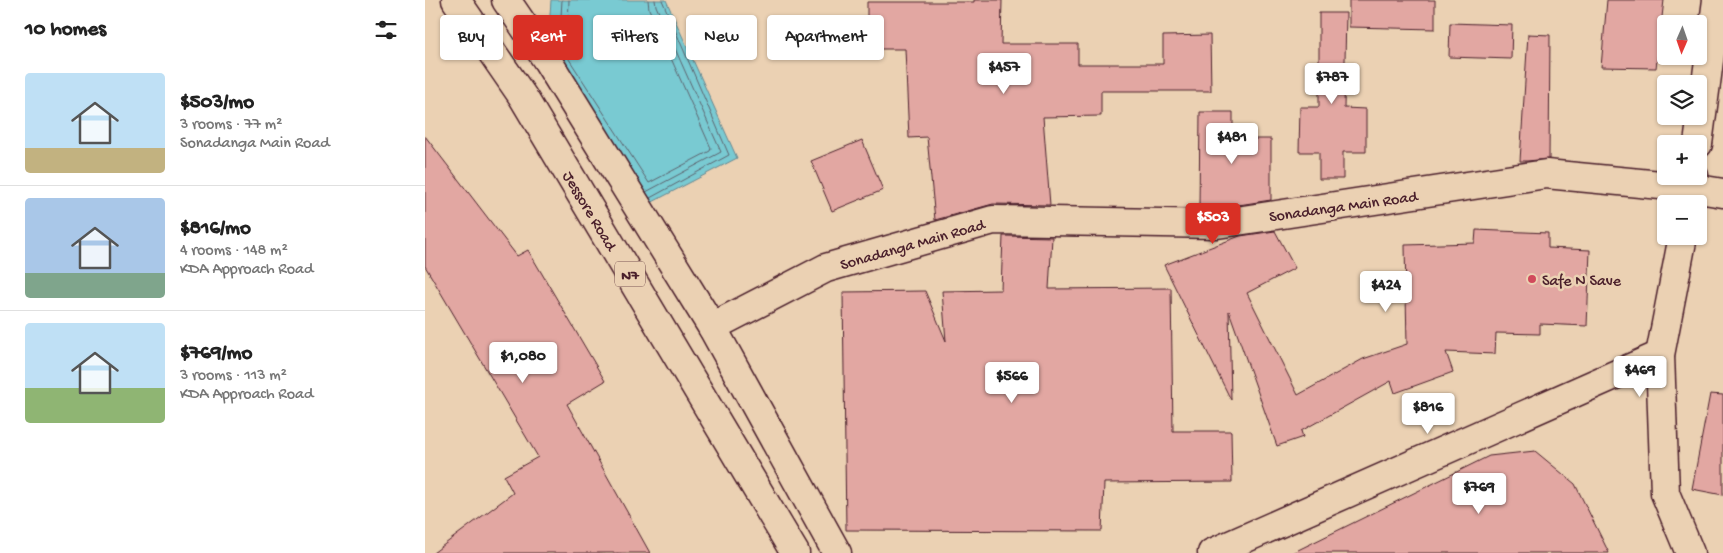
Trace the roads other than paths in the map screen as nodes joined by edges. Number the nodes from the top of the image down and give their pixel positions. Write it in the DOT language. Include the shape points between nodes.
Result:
graph roads {
  1 [pos="457,0"];
  2 [pos="506,0"];
  3 [pos="1717,0"];
  4 [pos="1699,135"];
  5 [pos="1692,189"];
  6 [pos="1723,193"];
  7 [pos="1681,245"];
  8 [pos="712,327"];
  9 [pos="1660,355"];
  10 [pos="795,553"];
  11 [pos="837,553"];
  12 [pos="1212,553"];
  13 [pos="1690,553"];
  1 -- 10 [label="main road, Jessore Road / N7" via="523,97"];
  2 -- 8 [label="main road, N7" via="547,60"];
  3 -- 4 [label="main road"];
  5 -- 6 [label="main road, Sonadanga Main Road"];
  5 -- 8 [label="main road, Sonadanga Main Road" via="1546,174 1217,224 993,220 826,268"];
  7 -- 9 [label="main road"];
  8 -- 11 [label="main road, N7"];
  9 -- 12 [label="main road"];
  9 -- 13 [label="main road" via="1665,493"];
}
